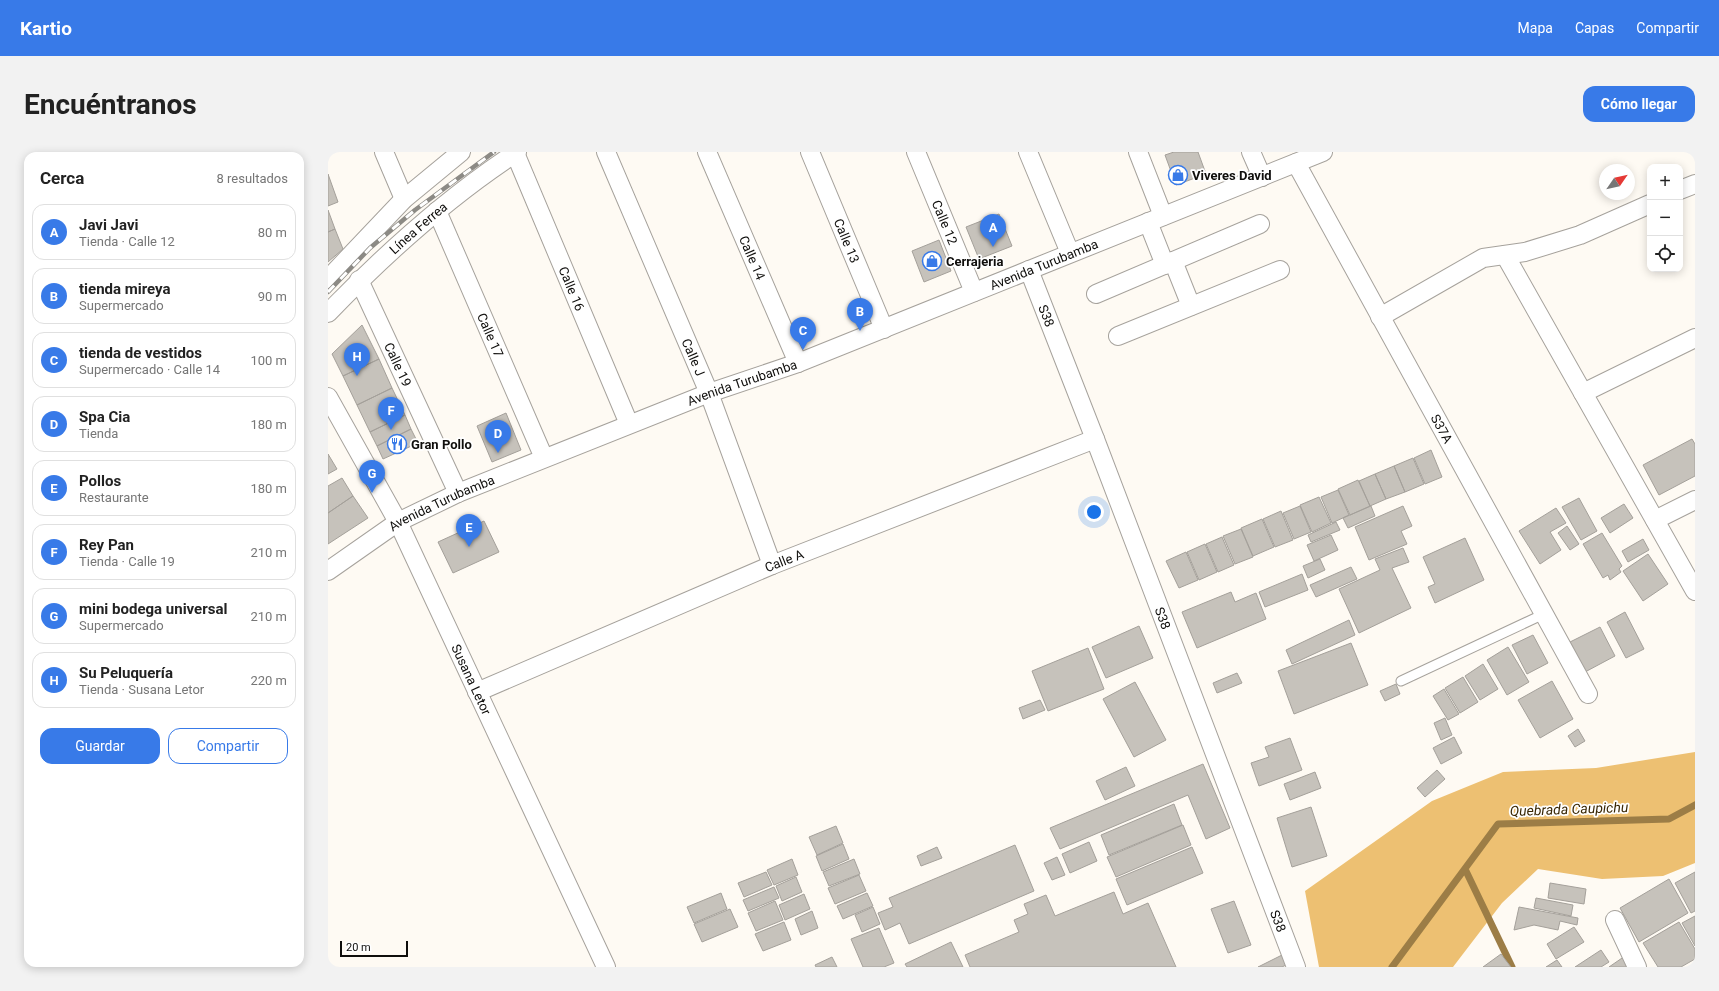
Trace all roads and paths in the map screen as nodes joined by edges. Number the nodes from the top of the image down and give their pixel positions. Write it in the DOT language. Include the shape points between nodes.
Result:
graph roads {
  1 [pos="384,152"];
  2 [pos="461,152"];
  3 [pos="606,152"];
  4 [pos="706,152"];
  5 [pos="810,152"];
  6 [pos="916,152"];
  7 [pos="1028,152"];
  8 [pos="1138,152"];
  9 [pos="1251,152"];
  10 [pos="1324,152"];
  11 [pos="516,153"];
  12 [pos="1296,163"];
  13 [pos="1262,177"];
  14 [pos="1695,184"];
  15 [pos="1683,189"];
  16 [pos="404,199"];
  17 [pos="1647,205"];
  18 [pos="437,211"];
  19 [pos="1156,219"];
  20 [pos="1260,224"];
  21 [pos="1070,253"];
  22 [pos="1505,255"];
  23 [pos="1169,263"];
  24 [pos="1029,270"];
  25 [pos="1280,270"];
  26 [pos="328,279"];
  27 [pos="359,280"];
  28 [pos="974,292"];
  29 [pos="1096,294"];
  30 [pos="1191,306"];
  31 [pos="328,313"];
  32 [pos="1380,317"];
  33 [pos="884,329"];
  34 [pos="1118,336"];
  35 [pos="1695,338"];
  36 [pos="798,363"];
  37 [pos="1583,392"];
  38 [pos="709,393"];
  39 [pos="328,397"];
  40 [pos="629,424"];
  41 [pos="1095,439"];
  42 [pos="544,458"];
  43 [pos="458,493"];
  44 [pos="1695,500"];
  45 [pos="1655,520"];
  46 [pos="398,522"];
  47 [pos="772,565"];
  48 [pos="328,571"];
  49 [pos="1695,591"];
  50 [pos="1544,614"];
  51 [pos="1401,681"];
  52 [pos="477,692"];
  53 [pos="1588,694"];
  54 [pos="1616,920"];
  55 [pos="606,967"];
  56 [pos="1296,967"];
  57 [pos="1637,967"];
  1 -- 16 [label="street"];
  2 -- 16 [label="street"];
  3 -- 38 [label="street, Calle J"];
  4 -- 36 [label="street, Calle 14"];
  5 -- 33 [label="street, Calle 13"];
  6 -- 28 [label="street, Calle 12"];
  7 -- 21 [label="street"];
  8 -- 19 [label="street"];
  9 -- 13 [label="street"];
  10 -- 12 [label="street, Avenida Turubamba"];
  11 -- 18 [label="street, Línea Ferrea"];
  11 -- 40 [label="street, Calle 16"];
  12 -- 13 [label="street, Avenida Turubamba"];
  12 -- 32 [label="street, S37A"];
  13 -- 19 [label="street, Avenida Turubamba"];
  14 -- 15 [label="street"];
  16 -- 26 [label="street"];
  17 -- 22 [label="street" via="1580,235 1525,252"];
  18 -- 27 [label="street, Línea Ferrea"];
  18 -- 42 [label="street, Calle 17"];
  19 -- 21 [label="street, Avenida Turubamba"];
  19 -- 23 [label="street"];
  20 -- 23 [label="street"];
  21 -- 24 [label="street, Avenida Turubamba"];
  22 -- 32 [label="street" via="1483,258"];
  22 -- 37 [label="street"];
  23 -- 29 [label="street"];
  23 -- 30 [label="street"];
  24 -- 28 [label="street, Avenida Turubamba"];
  24 -- 41 [label="street, S38"];
  25 -- 30 [label="street"];
  27 -- 31 [label="street, Línea Ferrea"];
  27 -- 43 [label="street, Calle 19"];
  28 -- 33 [label="street, Avenida Turubamba"];
  30 -- 34 [label="street"];
  32 -- 50 [label="street, S37A"];
  33 -- 36 [label="street, Avenida Turubamba"];
  35 -- 37 [label="street"];
  36 -- 38 [label="street, Avenida Turubamba"];
  37 -- 45 [label="street"];
  38 -- 40 [label="street, Avenida Turubamba"];
  38 -- 47 [label="street, Calle J"];
  39 -- 46 [label="street, Susana Letor"];
  40 -- 42 [label="street, Avenida Turubamba"];
  41 -- 47 [label="street, Calle A"];
  41 -- 56 [label="street, S38"];
  42 -- 43 [label="street, Avenida Turubamba"];
  43 -- 46 [label="street, Avenida Turubamba"];
  44 -- 45 [label="street"];
  45 -- 49 [label="street"];
  46 -- 48 [label="street, Avenida Turubamba"];
  46 -- 52 [label="street, Susana Letor"];
  47 -- 52 [label="street, Calle A"];
  50 -- 51 [label="lane"];
  50 -- 53 [label="street, S37A"];
  52 -- 55 [label="street, Susana Letor"];
  54 -- 57 [label="street"];
}
